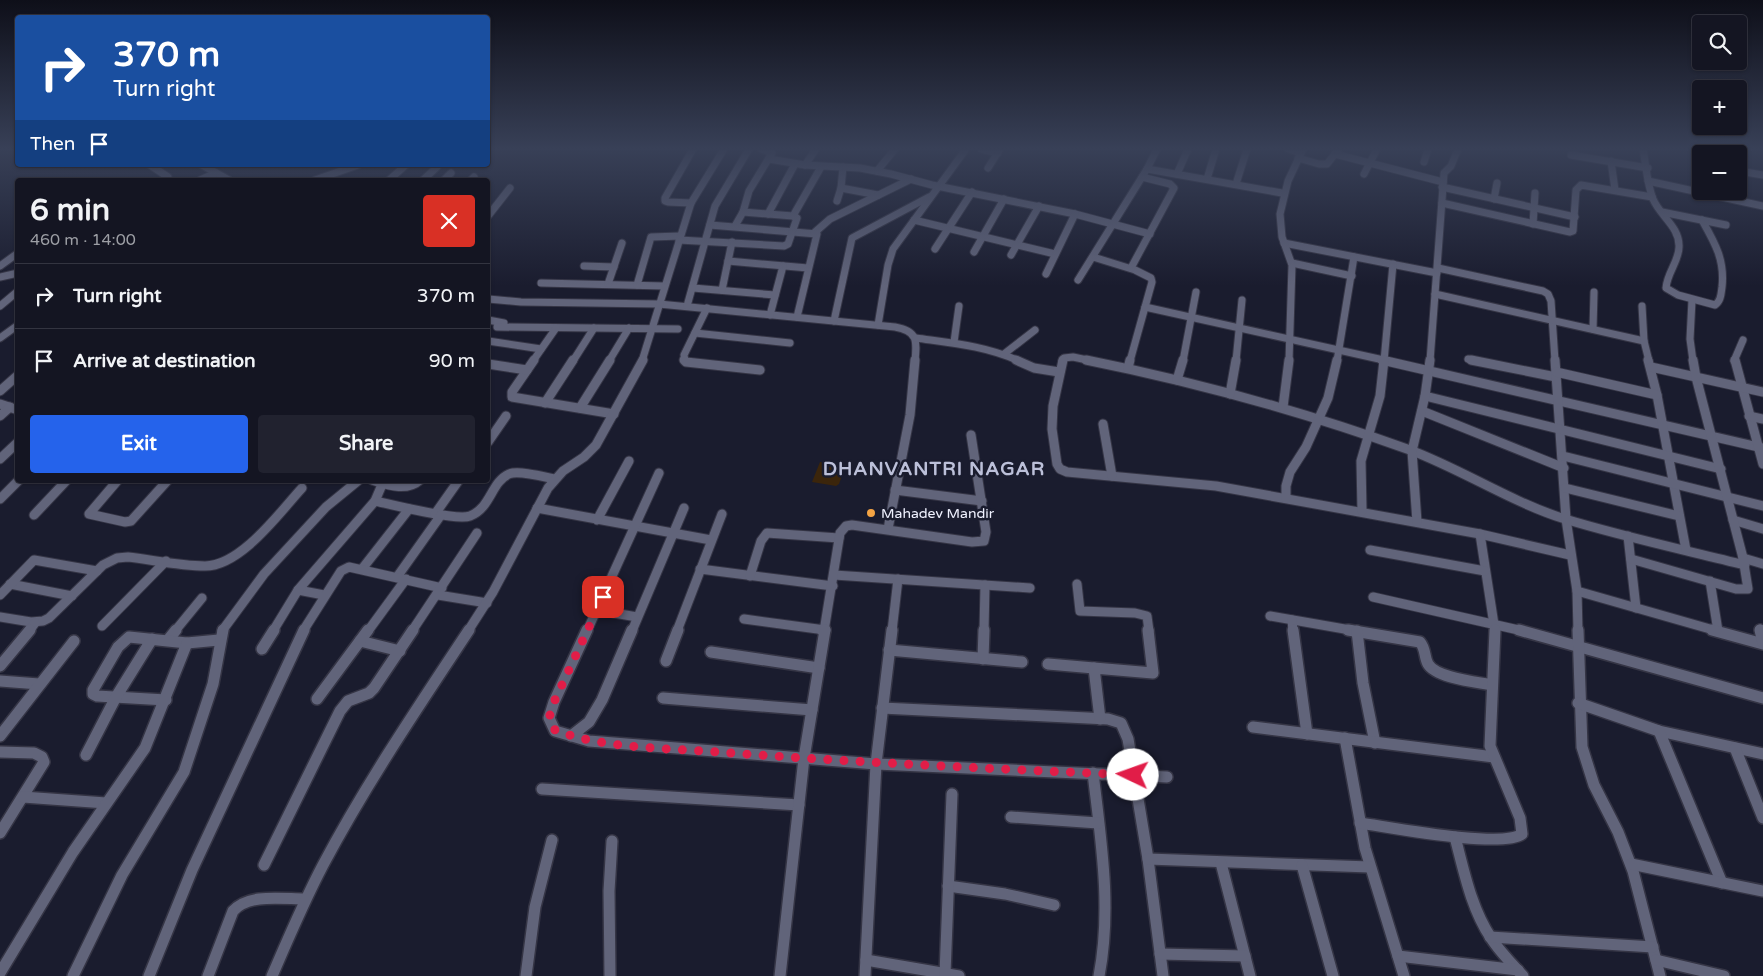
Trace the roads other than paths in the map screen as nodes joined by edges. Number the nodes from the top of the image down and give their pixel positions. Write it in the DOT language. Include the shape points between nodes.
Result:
graph roads {
  1 [pos="505,195"];
  2 [pos="667,195"];
  3 [pos="696,195"];
  4 [pos="722,195"];
  5 [pos="749,195"];
  6 [pos="779,195"];
  7 [pos="805,195"];
  8 [pos="839,195"];
  9 [pos="878,195"];
  10 [pos="970,195"];
  11 [pos="984,195"];
  12 [pos="1131,195"];
  13 [pos="1170,195"];
  14 [pos="1282,195"];
  15 [pos="1442,195"];
  16 [pos="1479,195"];
  17 [pos="1495,195"];
  18 [pos="1535,195"];
  19 [pos="1576,195"];
  20 [pos="1639,195"];
  21 [pos="1710,195"];
  22 [pos="932,196"];
  23 [pos="1652,197"];
  24 [pos="1004,199"];
  25 [pos="1494,199"];
  26 [pos="837,201"];
  27 [pos="691,202"];
  28 [pos="1442,203"];
  29 [pos="1039,206"];
  30 [pos="1763,206"];
  31 [pos="1534,208"];
  32 [pos="743,212"];
  33 [pos="1662,212"];
  34 [pos="490,213"];
  35 [pos="768,214"];
  36 [pos="1075,214"];
  37 [pos="793,216"];
  38 [pos="1575,217"];
  39 [pos="914,220"];
  40 [pos="1702,220"];
  41 [pos="710,224"];
  42 [pos="1113,224"];
  43 [pos="1533,224"];
  44 [pos="1726,225"];
  45 [pos="734,226"];
  46 [pos="948,228"];
  47 [pos="792,231"];
  48 [pos="814,233"];
  49 [pos="1150,234"];
  50 [pos="982,237"];
  51 [pos="679,238"];
  52 [pos="706,241"];
  53 [pos="732,242"];
  54 [pos="622,243"];
  55 [pos="1284,243"];
  56 [pos="1017,245"];
  57 [pos="935,249"];
  58 [pos="974,252"];
  59 [pos="1054,254"];
  60 [pos="15,255"];
  61 [pos="1011,255"];
  62 [pos="1092,257"];
  63 [pos="1354,257"];
  64 [pos="728,261"];
  65 [pos="1292,263"];
  66 [pos="1393,264"];
  67 [pos="0,266"];
  68 [pos="584,266"];
  69 [pos="783,266"];
  70 [pos="614,267"];
  71 [pos="808,268"];
  72 [pos="1136,270"];
  73 [pos="1438,271"];
  74 [pos="15,274"];
  75 [pos="1046,274"];
  76 [pos="1352,276"];
  77 [pos="0,277"];
  78 [pos="1078,280"];
  79 [pos="542,283"];
  80 [pos="608,284"];
  81 [pos="637,285"];
  82 [pos="664,286"];
  83 [pos="693,288"];
  84 [pos="722,290"];
  85 [pos="1196,292"];
  86 [pos="1594,292"];
  87 [pos="15,294"];
  88 [pos="1436,294"];
  89 [pos="775,295"];
  90 [pos="490,299"];
  91 [pos="1242,300"];
  92 [pos="1692,300"];
  93 [pos="658,304"];
  94 [pos="0,306"];
  95 [pos="687,306"];
  96 [pos="959,306"];
  97 [pos="1642,306"];
  98 [pos="1145,307"];
  99 [pos="707,308"];
  100 [pos="770,315"];
  101 [pos="797,317"];
  102 [pos="1191,318"];
  103 [pos="1552,320"];
  104 [pos="490,321"];
  105 [pos="834,321"];
  106 [pos="878,325"];
  107 [pos="15,327"];
  108 [pos="556,328"];
  109 [pos="594,328"];
  110 [pos="630,328"];
  111 [pos="652,328"];
  112 [pos="678,328"];
  113 [pos="1239,329"];
  114 [pos="1593,329"];
  115 [pos="1035,330"];
  116 [pos="695,332"];
  117 [pos="4,333"];
  118 [pos="0,338"];
  119 [pos="916,338"];
  120 [pos="1291,340"];
  121 [pos="1743,340"];
  122 [pos="490,341"];
  123 [pos="1644,341"];
  124 [pos="954,342"];
  125 [pos="790,343"];
  126 [pos="541,349"];
  127 [pos="1339,350"];
  128 [pos="1004,354"];
  129 [pos="1468,359"];
  130 [pos="1384,360"];
  131 [pos="490,364"];
  132 [pos="1651,367"];
  133 [pos="1128,368"];
  134 [pos="527,370"];
  135 [pos="760,370"];
  136 [pos="1429,370"];
  137 [pos="1059,372"];
  138 [pos="1556,374"];
  139 [pos="1696,377"];
  140 [pos="15,378"];
  141 [pos="1177,380"];
  142 [pos="1740,387"];
  143 [pos="0,391"];
  144 [pos="1763,392"];
  145 [pos="1230,394"];
  146 [pos="1657,395"];
  147 [pos="1425,396"];
  148 [pos="1558,400"];
  149 [pos="545,403"];
  150 [pos="0,404"];
  151 [pos="1283,407"];
  152 [pos="14,408"];
  153 [pos="580,408"];
  154 [pos="1422,412"];
  155 [pos="614,414"];
  156 [pos="0,416"];
  157 [pos="506,416"];
  158 [pos="1749,416"];
  159 [pos="1320,419"];
  160 [pos="1763,419"];
  161 [pos="1103,424"];
  162 [pos="1663,426"];
  163 [pos="1561,430"];
  164 [pos="971,435"];
  165 [pos="1367,435"];
  166 [pos="1712,437"];
  167 [pos="490,439"];
  168 [pos="15,445"];
  169 [pos="1761,448"];
  170 [pos="1412,451"];
  171 [pos="1563,456"];
  172 [pos="1669,457"];
  173 [pos="0,459"];
  174 [pos="629,461"];
  175 [pos="1763,464"];
  176 [pos="1564,468"];
  177 [pos="1721,470"];
  178 [pos="659,473"];
  179 [pos="1112,476"];
  180 [pos="554,479"];
  181 [pos="16,483"];
  182 [pos="64,483"];
  183 [pos="116,483"];
  184 [pos="165,483"];
  185 [pos="355,483"];
  186 [pos="383,483"];
  187 [pos="391,483"];
  188 [pos="418,483"];
  189 [pos="457,483"];
  190 [pos="1673,484"];
  191 [pos="302,488"];
  192 [pos="1565,488"];
  193 [pos="895,490"];
  194 [pos="1728,497"];
  195 [pos="1286,498"];
  196 [pos="0,499"];
  197 [pos="375,501"];
  198 [pos="982,501"];
  199 [pos="1763,506"];
  200 [pos="409,508"];
  201 [pos="537,508"];
  202 [pos="684,508"];
  203 [pos="1362,511"];
  204 [pos="438,514"];
  205 [pos="722,514"];
  206 [pos="34,515"];
  207 [pos="1680,516"];
  208 [pos="1566,519"];
  209 [pos="597,520"];
  210 [pos="1733,520"];
  211 [pos="1417,522"];
  212 [pos="634,527"];
  213 [pos="888,529"];
  214 [pos="1763,529"];
  215 [pos="477,533"];
  216 [pos="672,533"];
  217 [pos="1480,534"];
  218 [pos="1628,536"];
  219 [pos="839,538"];
  220 [pos="711,540"];
  221 [pos="1370,550"];
  222 [pos="1686,550"];
  223 [pos="1570,556"];
  224 [pos="1631,558"];
  225 [pos="166,561"];
  226 [pos="1744,562"];
  227 [pos="1763,564"];
  228 [pos="362,569"];
  229 [pos="700,570"];
  230 [pos="97,571"];
  231 [pos="1485,571"];
  232 [pos="834,575"];
  233 [pos="750,576"];
  234 [pos="402,578"];
  235 [pos="898,579"];
  236 [pos="1710,581"];
  237 [pos="10,584"];
  238 [pos="1077,584"];
  239 [pos="985,585"];
  240 [pos="833,586"];
  241 [pos="1030,588"];
  242 [pos="298,590"];
  243 [pos="440,591"];
  244 [pos="1577,591"];
  245 [pos="0,595"];
  246 [pos="324,595"];
  247 [pos="72,596"];
  248 [pos="1373,597"];
  249 [pos="202,598"];
  250 [pos="487,603"];
  251 [pos="1636,608"];
  252 [pos="597,610"];
  253 [pos="1270,616"];
  254 [pos="0,617"];
  255 [pos="637,617"];
  256 [pos="744,619"];
  257 [pos="1292,620"];
  258 [pos="35,623"];
  259 [pos="1495,623"];
  260 [pos="102,626"];
  261 [pos="1760,629"];
  262 [pos="825,630"];
  263 [pos="1357,631"];
  264 [pos="1718,631"];
  265 [pos="152,639"];
  266 [pos="168,640"];
  267 [pos="219,640"];
  268 [pos="74,641"];
  269 [pos="360,641"];
  270 [pos="187,643"];
  271 [pos="1763,644"];
  272 [pos="1577,646"];
  273 [pos="262,649"];
  274 [pos="889,650"];
  275 [pos="400,651"];
  276 [pos="711,652"];
  277 [pos="983,659"];
  278 [pos="666,662"];
  279 [pos="1022,662"];
  280 [pos="1048,664"];
  281 [pos="0,666"];
  282 [pos="819,668"];
  283 [pos="1094,668"];
  284 [pos="0,681"];
  285 [pos="40,684"];
  286 [pos="1492,685"];
  287 [pos="116,698"];
  288 [pos="663,698"];
  289 [pos="1763,698"];
  290 [pos="317,699"];
  291 [pos="166,700"];
  292 [pos="1578,703"];
  293 [pos="882,708"];
  294 [pos="812,710"];
  295 [pos="1100,719"];
  296 [pos="1253,727"];
  297 [pos="1659,731"];
  298 [pos="1307,734"];
  299 [pos="0,736"];
  300 [pos="573,737"];
  301 [pos="1345,738"];
  302 [pos="1375,743"];
  303 [pos="1735,748"];
  304 [pos="0,752"];
  305 [pos="1763,754"];
  306 [pos="86,755"];
  307 [pos="1494,757"];
  308 [pos="804,758"];
  309 [pos="876,764"];
  310 [pos="1093,773"];
  311 [pos="1133,775"];
  312 [pos="1167,777"];
  313 [pos="542,789"];
  314 [pos="952,794"];
  315 [pos="23,797"];
  316 [pos="106,803"];
  317 [pos="799,805"];
  318 [pos="1011,818"];
  319 [pos="1763,818"];
  320 [pos="1098,823"];
  321 [pos="1360,824"];
  322 [pos="0,833"];
  323 [pos="1455,837"];
  324 [pos="552,840"];
  325 [pos="612,841"];
  326 [pos="1148,859"];
  327 [pos="1221,863"];
  328 [pos="1631,864"];
  329 [pos="264,865"];
  330 [pos="1302,865"];
  331 [pos="1370,867"];
  332 [pos="1722,883"];
  333 [pos="948,886"];
  334 [pos="1763,891"];
  335 [pos="305,899"];
  336 [pos="1054,905"];
  337 [pos="1490,937"];
  338 [pos="1654,953"];
  339 [pos="1160,954"];
  340 [pos="1245,956"];
  341 [pos="1398,956"];
  342 [pos="866,960"];
  343 [pos="0,973"];
  344 [pos="1520,973"];
  345 [pos="945,974"];
  346 [pos="73,976"];
  347 [pos="149,976"];
  348 [pos="208,976"];
  349 [pos="272,976"];
  350 [pos="526,976"];
  351 [pos="610,976"];
  352 [pos="780,976"];
  353 [pos="865,976"];
  354 [pos="959,976"];
  355 [pos="1099,976"];
  356 [pos="1164,976"];
  357 [pos="1250,976"];
  358 [pos="1333,976"];
  359 [pos="1404,976"];
  360 [pos="1660,976"];
  361 [pos="1724,976"];
  1 -- 34 [label="street"];
  2 -- 27 [label="street" via="665,201 668,202"];
  3 -- 27 [label="street"];
  4 -- 41 [label="street"];
  5 -- 32 [label="street"];
  6 -- 35 [label="street"];
  7 -- 37 [label="street"];
  8 -- 26 [label="street"];
  9 -- 48 [label="street" via="830,219"];
  10 -- 46 [label="street"];
  11 -- 24 [label="street"];
  12 -- 42 [label="street"];
  13 -- 49 [label="street"];
  14 -- 55 [label="street"];
  15 -- 28 [label="street"];
  16 -- 25 [label="street"];
  17 -- 25 [label="street"];
  18 -- 31 [label="street"];
  19 -- 38 [label="street"];
  20 -- 23 [label="street"];
  21 -- 30 [label="street"];
  22 -- 39 [label="street"];
  22 -- 105 [label="street" via="852,238"];
  23 -- 33 [label="street"];
  24 -- 29 [label="street"];
  24 -- 50 [label="street"];
  25 -- 31 [label="street"];
  27 -- 51 [label="street"];
  28 -- 43 [label="street"];
  28 -- 73 [label="street"];
  29 -- 36 [label="street"];
  29 -- 56 [label="street"];
  31 -- 38 [label="street"];
  31 -- 43 [label="street"];
  32 -- 35 [label="street"];
  32 -- 45 [label="street"];
  33 -- 40 [label="street"];
  33 -- 92 [label="street" via="1674,230 1679,246 1666,288"];
  35 -- 37 [label="street"];
  36 -- 42 [label="street"];
  36 -- 59 [label="street"];
  37 -- 47 [label="street" via="797,218"];
  38 -- 43 [label="street" via="1572,232"];
  39 -- 46 [label="street"];
  39 -- 106 [label="street" via="890,256"];
  40 -- 44 [label="street"];
  40 -- 92 [label="street" via="1721,255 1724,272 1718,304"];
  41 -- 45 [label="street"];
  41 -- 52 [label="street"];
  42 -- 49 [label="street"];
  42 -- 62 [label="street"];
  45 -- 47 [label="street"];
  46 -- 50 [label="street"];
  46 -- 57 [label="street"];
  47 -- 48 [label="street"];
  47 -- 53 [label="street" via="788,244 784,246"];
  48 -- 71 [label="street" via="817,236"];
  49 -- 72 [label="street"];
  50 -- 56 [label="street"];
  50 -- 58 [label="street"];
  51 -- 52 [label="street"];
  51 -- 81 [label="street" via="651,237"];
  51 -- 82 [label="street"];
  52 -- 53 [label="street"];
  52 -- 83 [label="street"];
  53 -- 64 [label="street"];
  54 -- 70 [label="street"];
  55 -- 63 [label="street"];
  55 -- 65 [label="street"];
  56 -- 59 [label="street"];
  56 -- 61 [label="street"];
  59 -- 75 [label="street"];
  60 -- 67 [label="street"];
  62 -- 72 [label="street"];
  62 -- 78 [label="street"];
  63 -- 66 [label="street"];
  63 -- 76 [label="street"];
  64 -- 69 [label="street"];
  64 -- 84 [label="street"];
  65 -- 76 [label="street"];
  65 -- 120 [label="street"];
  66 -- 73 [label="street"];
  66 -- 130 [label="street"];
  68 -- 70 [label="street"];
  69 -- 71 [label="street"];
  69 -- 89 [label="street"];
  70 -- 80 [label="street"];
  71 -- 101 [label="street"];
  72 -- 98 [label="street" via="1152,278"];
  73 -- 88 [label="street"];
  73 -- 103 [label="street" via="1543,291 1551,301"];
  74 -- 77 [label="street"];
  76 -- 127 [label="street"];
  79 -- 80 [label="street"];
  80 -- 81 [label="street"];
  81 -- 82 [label="street"];
  82 -- 93 [label="street"];
  83 -- 84 [label="street"];
  83 -- 95 [label="street"];
  84 -- 89 [label="street"];
  85 -- 102 [label="street"];
  86 -- 114 [label="street"];
  87 -- 94 [label="street"];
  88 -- 103 [label="street"];
  88 -- 136 [label="street"];
  89 -- 100 [label="street"];
  90 -- 93 [label="street"];
  91 -- 113 [label="street"];
  92 -- 139 [label="street" via="1690,340"];
  93 -- 95 [label="street"];
  93 -- 111 [label="street"];
  95 -- 99 [label="street"];
  96 -- 124 [label="street"];
  97 -- 123 [label="street"];
  98 -- 102 [label="street"];
  98 -- 133 [label="street"];
  99 -- 100 [label="street"];
  99 -- 116 [label="street"];
  100 -- 101 [label="street"];
  101 -- 105 [label="street"];
  102 -- 113 [label="street"];
  102 -- 141 [label="street"];
  103 -- 114 [label="street"];
  103 -- 138 [label="street"];
  104 -- 108 [label="street" via="500,325"];
  105 -- 106 [label="street"];
  106 -- 119 [label="street" via="903,328"];
  107 -- 117 [label="street"];
  108 -- 109 [label="street"];
  108 -- 126 [label="street"];
  109 -- 110 [label="street"];
  109 -- 149 [label="street"];
  110 -- 111 [label="street"];
  110 -- 153 [label="street"];
  111 -- 112 [label="street"];
  111 -- 155 [label="street" via="644,359"];
  113 -- 120 [label="street"];
  113 -- 145 [label="street"];
  114 -- 123 [label="street"];
  115 -- 128 [label="street"];
  116 -- 125 [label="street"];
  116 -- 135 [label="street" via="684,355 686,362"];
  117 -- 118 [label="street"];
  119 -- 124 [label="street"];
  119 -- 193 [label="street" via="910,415"];
  120 -- 127 [label="street"];
  120 -- 151 [label="street"];
  121 -- 142 [label="street" via="1734,361"];
  122 -- 126 [label="street"];
  123 -- 132 [label="street"];
  124 -- 128 [label="street"];
  126 -- 134 [label="street"];
  127 -- 130 [label="street"];
  127 -- 159 [label="street"];
  128 -- 137 [label="street" via="1026,365"];
  129 -- 138 [label="street"];
  130 -- 136 [label="street"];
  130 -- 165 [label="street" via="1380,396"];
  131 -- 134 [label="street"];
  132 -- 139 [label="street"];
  132 -- 146 [label="street"];
  133 -- 137 [label="street" via="1073,357 1064,358"];
  133 -- 141 [label="street"];
  134 -- 149 [label="street" via="511,395"];
  136 -- 147 [label="street"];
  136 -- 148 [label="street"];
  137 -- 179 [label="street" via="1052,421 1057,464 1067,472"];
  138 -- 146 [label="street"];
  138 -- 148 [label="street"];
  139 -- 142 [label="street"];
  139 -- 166 [label="street"];
  140 -- 143 [label="street"];
  141 -- 145 [label="street"];
  142 -- 144 [label="street"];
  142 -- 158 [label="street"];
  145 -- 151 [label="street"];
  146 -- 162 [label="street"];
  147 -- 154 [label="street"];
  147 -- 163 [label="street"];
  148 -- 162 [label="street"];
  148 -- 163 [label="street"];
  149 -- 153 [label="street"];
  150 -- 152 [label="street"];
  151 -- 159 [label="street"];
  152 -- 156 [label="street"];
  153 -- 155 [label="street"];
  154 -- 170 [label="street"];
  154 -- 176 [label="street"];
  155 -- 180 [label="street" via="592,451"];
  157 -- 167 [label="street"];
  158 -- 160 [label="street"];
  158 -- 169 [label="street"];
  159 -- 165 [label="street"];
  159 -- 195 [label="street" via="1290,472"];
  161 -- 179 [label="street"];
  162 -- 166 [label="street"];
  162 -- 172 [label="street"];
  163 -- 171 [label="street"];
  163 -- 172 [label="street"];
  164 -- 198 [label="street"];
  165 -- 170 [label="street"];
  165 -- 203 [label="street" via="1360,461"];
  166 -- 169 [label="street"];
  166 -- 177 [label="street"];
  168 -- 173 [label="street"];
  169 -- 175 [label="street"];
  170 -- 208 [label="street" via="1511,499"];
  170 -- 211 [label="street"];
  171 -- 176 [label="street"];
  171 -- 190 [label="street"];
  172 -- 177 [label="street"];
  172 -- 190 [label="street"];
  174 -- 209 [label="street"];
  176 -- 192 [label="street"];
  177 -- 194 [label="street"];
  178 -- 212 [label="street"];
  179 -- 195 [label="street" via="1216,486"];
  180 -- 201 [label="street"];
  180 -- 204 [label="street" via="509,474 475,515"];
  181 -- 196 [label="street"];
  182 -- 206 [label="street"];
  183 -- 184 [label="street" via="90,514 131,521"];
  185 -- 267 [label="street" via="326,507 264,574 222,631"];
  186 -- 197 [label="street"];
  187 -- 188 [label="street" via="408,488"];
  189 -- 204 [label="street"];
  190 -- 194 [label="street"];
  190 -- 207 [label="street"];
  191 -- 225 [label="street" via="241,551 229,559 206,566"];
  192 -- 207 [label="street"];
  192 -- 208 [label="street"];
  193 -- 198 [label="street"];
  193 -- 213 [label="street"];
  194 -- 199 [label="street"];
  194 -- 210 [label="street"];
  195 -- 203 [label="street"];
  197 -- 200 [label="street"];
  197 -- 242 [label="street"];
  198 -- 213 [label="street" via="986,537 980,543"];
  200 -- 204 [label="street"];
  200 -- 228 [label="street"];
  201 -- 209 [label="street"];
  201 -- 250 [label="street"];
  202 -- 216 [label="street"];
  203 -- 211 [label="street"];
  204 -- 234 [label="street"];
  205 -- 220 [label="street"];
  207 -- 222 [label="street"];
  208 -- 218 [label="street"];
  208 -- 223 [label="street"];
  209 -- 212 [label="street"];
  210 -- 214 [label="street"];
  210 -- 226 [label="street"];
  211 -- 217 [label="street"];
  212 -- 216 [label="street"];
  212 -- 252 [label="street"];
  213 -- 219 [label="street" via="846,526"];
  215 -- 243 [label="street"];
  216 -- 220 [label="street"];
  216 -- 255 [label="street"];
  217 -- 223 [label="street"];
  217 -- 231 [label="street"];
  218 -- 222 [label="street"];
  218 -- 224 [label="street"];
  219 -- 232 [label="street"];
  219 -- 233 [label="street" via="767,533 761,541"];
  220 -- 229 [label="street"];
  221 -- 231 [label="street"];
  222 -- 226 [label="street"];
  223 -- 244 [label="street"];
  224 -- 236 [label="street"];
  224 -- 251 [label="street"];
  225 -- 230 [label="street" via="117,558"];
  225 -- 260 [label="street"];
  226 -- 227 [label="street"];
  226 -- 236 [label="street" via="1748,589"];
  228 -- 234 [label="street"];
  228 -- 246 [label="street" via="345,568"];
  229 -- 233 [label="street"];
  229 -- 278 [label="street"];
  230 -- 237 [label="street" via="34,560"];
  230 -- 247 [label="street"];
  231 -- 259 [label="street"];
  232 -- 235 [label="street"];
  232 -- 240 [label="street"];
  233 -- 240 [label="street"];
  234 -- 243 [label="street"];
  234 -- 269 [label="street"];
  235 -- 239 [label="street"];
  235 -- 274 [label="street"];
  236 -- 264 [label="street"];
  237 -- 245 [label="street"];
  237 -- 247 [label="street"];
  238 -- 283 [label="street" via="1080,612 1147,616 1152,673"];
  239 -- 241 [label="street"];
  239 -- 277 [label="street"];
  240 -- 262 [label="street"];
  242 -- 246 [label="street"];
  242 -- 273 [label="street"];
  243 -- 250 [label="street"];
  243 -- 275 [label="street"];
  244 -- 251 [label="street"];
  244 -- 272 [label="street"];
  246 -- 347 [label="street" via="308,620 192,870"];
  247 -- 258 [label="street" via="49,618"];
  248 -- 259 [label="street"];
  249 -- 266 [label="street"];
  250 -- 335 [label="street" via="384,760"];
  251 -- 264 [label="street"];
  252 -- 255 [label="street"];
  252 -- 300 [label="street" via="549,718 555,730"];
  253 -- 257 [label="street"];
  254 -- 258 [label="street"];
  255 -- 300 [label="street" via="596,711"];
  256 -- 262 [label="street"];
  257 -- 263 [label="street"];
  257 -- 298 [label="street"];
  258 -- 281 [label="street"];
  259 -- 272 [label="street"];
  259 -- 286 [label="street"];
  261 -- 271 [label="street"];
  262 -- 282 [label="street"];
  263 -- 286 [label="street" via="1420,642 1425,648 1430,668"];
  263 -- 302 [label="street"];
  264 -- 271 [label="street"];
  265 -- 266 [label="street"];
  265 -- 287 [label="street"];
  265 -- 287 [label="street" via="128,637 118,647 93,690 97,696"];
  266 -- 270 [label="street"];
  267 -- 270 [label="street"];
  267 -- 346 [label="street" via="213,684 184,772 122,875"];
  268 -- 285 [label="street"];
  269 -- 275 [label="street"];
  269 -- 290 [label="street"];
  270 -- 291 [label="street"];
  272 -- 289 [label="street"];
  272 -- 292 [label="street"];
  274 -- 277 [label="street"];
  274 -- 293 [label="street"];
  275 -- 329 [label="street" via="369,693 344,705"];
  276 -- 282 [label="street"];
  277 -- 279 [label="street"];
  280 -- 283 [label="street"];
  282 -- 294 [label="street"];
  283 -- 295 [label="street"];
  284 -- 285 [label="street"];
  285 -- 299 [label="street"];
  286 -- 307 [label="street" via="1489,734"];
  287 -- 291 [label="street"];
  287 -- 306 [label="street"];
  288 -- 294 [label="street"];
  291 -- 316 [label="street" via="145,748"];
  292 -- 297 [label="street"];
  292 -- 328 [label="street" via="1584,763 1620,834"];
  293 -- 295 [label="street"];
  293 -- 309 [label="street"];
  294 -- 308 [label="street"];
  295 -- 311 [label="street" via="1115,720 1124,728"];
  296 -- 298 [label="street"];
  297 -- 303 [label="street"];
  297 -- 332 [label="street"];
  298 -- 301 [label="street"];
  300 -- 308 [label="street" via="589,741"];
  301 -- 302 [label="street"];
  301 -- 321 [label="street"];
  302 -- 307 [label="street"];
  303 -- 305 [label="street"];
  303 -- 319 [label="street"];
  304 -- 315 [label="street" via="34,753 42,757 44,762"];
  307 -- 323 [label="street" via="1520,818 1522,834 1509,839"];
  308 -- 309 [label="street"];
  308 -- 317 [label="street"];
  309 -- 310 [label="street"];
  309 -- 342 [label="street"];
  310 -- 311 [label="street"];
  310 -- 320 [label="street"];
  311 -- 312 [label="street"];
  311 -- 326 [label="street"];
  313 -- 317 [label="street"];
  314 -- 333 [label="street"];
  315 -- 316 [label="street"];
  315 -- 322 [label="street"];
  316 -- 343 [label="street" via="72,852"];
  317 -- 352 [label="street"];
  318 -- 320 [label="street"];
  320 -- 355 [label="street" via="1105,897"];
  321 -- 323 [label="street"];
  321 -- 331 [label="street"];
  323 -- 337 [label="street" via="1473,900"];
  324 -- 350 [label="street" via="530,928"];
  325 -- 351 [label="street"];
  326 -- 327 [label="street"];
  326 -- 339 [label="street"];
  327 -- 330 [label="street"];
  327 -- 340 [label="street"];
  328 -- 332 [label="street"];
  328 -- 338 [label="street"];
  330 -- 331 [label="street"];
  330 -- 358 [label="street"];
  331 -- 341 [label="street"];
  332 -- 334 [label="street"];
  333 -- 336 [label="street"];
  333 -- 345 [label="street"];
  335 -- 348 [label="street" via="249,900 239,904 233,911"];
  335 -- 349 [label="street"];
  337 -- 338 [label="street"];
  337 -- 344 [label="street"];
  338 -- 360 [label="street"];
  338 -- 361 [label="street"];
  339 -- 340 [label="street"];
  339 -- 356 [label="street"];
  340 -- 357 [label="street"];
  341 -- 344 [label="street"];
  341 -- 359 [label="street"];
  342 -- 345 [label="street"];
  342 -- 353 [label="street"];
  345 -- 354 [label="street"];
}
